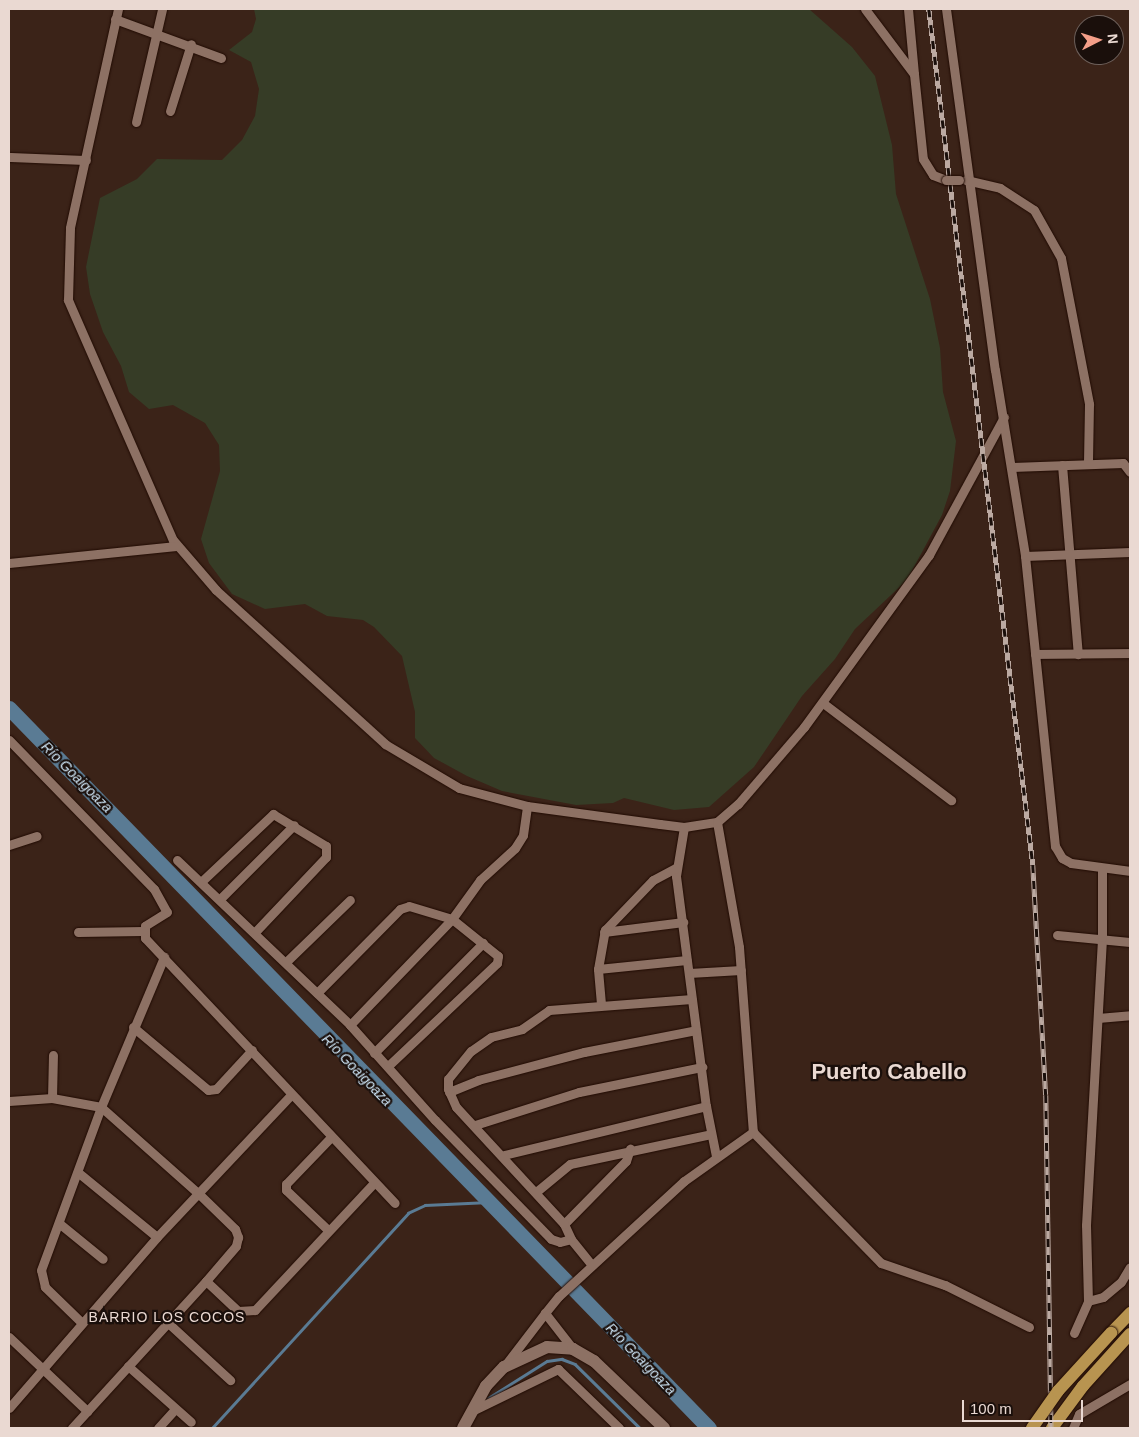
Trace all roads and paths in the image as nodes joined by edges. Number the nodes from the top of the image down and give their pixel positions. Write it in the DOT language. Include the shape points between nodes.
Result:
graph roads {
  1 [pos="118,9"];
  2 [pos="162,9"];
  3 [pos="865,9"];
  4 [pos="908,9"];
  5 [pos="946,9"];
  6 [pos="115,19"];
  7 [pos="156,33"];
  8 [pos="191,44"];
  9 [pos="221,58"];
  10 [pos="914,74"];
  11 [pos="170,111"];
  12 [pos="136,122"];
  13 [pos="9,157"];
  14 [pos="86,160"];
  15 [pos="970,181"];
  16 [pos="1004,417"];
  17 [pos="1088,464"];
  18 [pos="1062,465"];
  19 [pos="1012,467"];
  20 [pos="1130,472"];
  21 [pos="176,546"];
  22 [pos="1130,552"];
  23 [pos="1069,554"];
  24 [pos="1025,556"];
  25 [pos="9,563"];
  26 [pos="1130,653"];
  27 [pos="1036,654"];
  28 [pos="1078,654"];
  29 [pos="823,702"];
  30 [pos="9,740"];
  31 [pos="951,800"];
  32 [pos="527,806"];
  33 [pos="718,822"];
  34 [pos="294,825"];
  35 [pos="684,827"];
  36 [pos="37,836"];
  37 [pos="9,845"];
  38 [pos="177,860"];
  39 [pos="676,868"];
  40 [pos="1102,868"];
  41 [pos="1130,871"];
  42 [pos="202,881"];
  43 [pos="221,898"];
  44 [pos="350,900"];
  45 [pos="452,919"];
  46 [pos="683,922"];
  47 [pos="142,931"];
  48 [pos="256,931"];
  49 [pos="78,932"];
  50 [pos="604,932"];
  51 [pos="1058,935"];
  52 [pos="1102,937"];
  53 [pos="1130,942"];
  54 [pos="483,943"];
  55 [pos="164,957"];
  56 [pos="688,960"];
  57 [pos="286,962"];
  58 [pos="598,970"];
  59 [pos="741,970"];
  60 [pos="689,973"];
  61 [pos="317,994"];
  62 [pos="692,999"];
  63 [pos="601,1004"];
  64 [pos="1130,1015"];
  65 [pos="1098,1018"];
  66 [pos="350,1025"];
  67 [pos="133,1028"];
  68 [pos="696,1030"];
  69 [pos="252,1050"];
  70 [pos="374,1053"];
  71 [pos="53,1055"];
  72 [pos="388,1066"];
  73 [pos="702,1067"];
  74 [pos="449,1092"];
  75 [pos="291,1095"];
  76 [pos="52,1098"];
  77 [pos="9,1101"];
  78 [pos="706,1106"];
  79 [pos="101,1107"];
  80 [pos="475,1125"];
  81 [pos="753,1132"];
  82 [pos="711,1134"];
  83 [pos="331,1137"];
  84 [pos="630,1149"];
  85 [pos="504,1155"];
  86 [pos="716,1156"];
  87 [pos="80,1174"];
  88 [pos="374,1183"];
  89 [pos="536,1192"];
  90 [pos="198,1193"];
  91 [pos="395,1203"];
  92 [pos="60,1224"];
  93 [pos="564,1224"];
  94 [pos="328,1230"];
  95 [pos="157,1237"];
  96 [pos="571,1239"];
  97 [pos="104,1259"];
  98 [pos="591,1264"];
  99 [pos="1130,1267"];
  100 [pos="206,1281"];
  101 [pos="1088,1302"];
  102 [pos="545,1313"];
  103 [pos="1130,1313"];
  104 [pos="167,1322"];
  105 [pos="82,1323"];
  106 [pos="1029,1327"];
  107 [pos="1074,1333"];
  108 [pos="9,1337"];
  109 [pos="1126,1338"];
  110 [pos="573,1349"];
  111 [pos="128,1366"];
  112 [pos="504,1367"];
  113 [pos="42,1371"];
  114 [pos="230,1380"];
  115 [pos="1130,1384"];
  116 [pos="9,1408"];
  117 [pos="176,1409"];
  118 [pos="87,1410"];
  119 [pos="470,1412"];
  120 [pos="191,1422"];
  121 [pos="72,1428"];
  122 [pos="158,1428"];
  123 [pos="463,1428"];
  124 [pos="619,1428"];
  125 [pos="664,1428"];
  126 [pos="1032,1428"];
  127 [pos="1052,1428"];
  128 [pos="1072,1428"];
  1 -- 6 [label="street"];
  2 -- 7 [label="street"];
  3 -- 10 [label="street"];
  4 -- 10 [label="street"];
  5 -- 15 [label="street"];
  6 -- 7 [label="street"];
  6 -- 14 [label="street"];
  7 -- 8 [label="street"];
  7 -- 12 [label="street"];
  8 -- 9 [label="street"];
  8 -- 11 [label="street"];
  10 -- 15 [label="street, bridge" via="923,159 934,175 946,180"];
  13 -- 14 [label="street"];
  14 -- 21 [label="street" via="70,228 68,300"];
  15 -- 16 [label="street"];
  15 -- 17 [label="street" via="1000,188 1034,210 1061,258 1089,404"];
  16 -- 19 [label="street"];
  16 -- 29 [label="street" via="929,555"];
  17 -- 18 [label="street"];
  17 -- 20 [label="street" via="1123,464"];
  18 -- 19 [label="street"];
  18 -- 23 [label="street"];
  19 -- 24 [label="street"];
  21 -- 25 [label="street"];
  21 -- 32 [label="street" via="216,590 385,744 460,788"];
  22 -- 23 [label="street"];
  23 -- 24 [label="street"];
  23 -- 28 [label="street"];
  24 -- 27 [label="street"];
  26 -- 28 [label="street"];
  27 -- 28 [label="street"];
  27 -- 40 [label="street" via="1055,846 1062,858 1071,863"];
  29 -- 31 [label="street"];
  29 -- 33 [label="street" via="744,798"];
  30 -- 47 [label="street" via="154,889 167,912"];
  32 -- 35 [label="street"];
  32 -- 45 [label="street" via="523,836 515,848 480,880"];
  33 -- 35 [label="street"];
  33 -- 59 [label="street"];
  34 -- 42 [label="street" via="277,815 269,815"];
  34 -- 43 [label="street"];
  34 -- 48 [label="street" via="326,846 326,857"];
  35 -- 39 [label="street"];
  36 -- 37 [label="street"];
  38 -- 42 [label="street"];
  39 -- 46 [label="street"];
  39 -- 50 [label="street" via="654,880"];
  40 -- 41 [label="street"];
  40 -- 52 [label="street"];
  42 -- 43 [label="street"];
  43 -- 48 [label="street"];
  44 -- 57 [label="street"];
  45 -- 54 [label="street"];
  45 -- 61 [label="street" via="418,907 400,909"];
  45 -- 66 [label="street"];
  46 -- 50 [label="street"];
  46 -- 56 [label="street"];
  47 -- 49 [label="street"];
  47 -- 55 [label="street"];
  48 -- 57 [label="street"];
  50 -- 58 [label="street"];
  51 -- 52 [label="street"];
  52 -- 53 [label="street"];
  52 -- 65 [label="street"];
  54 -- 70 [label="street"];
  54 -- 72 [label="street" via="498,956 498,963"];
  55 -- 67 [label="street"];
  55 -- 69 [label="street"];
  56 -- 58 [label="street"];
  56 -- 60 [label="street"];
  57 -- 61 [label="street"];
  58 -- 63 [label="street"];
  59 -- 60 [label="street"];
  59 -- 81 [label="street"];
  60 -- 62 [label="street"];
  61 -- 66 [label="street"];
  62 -- 63 [label="street"];
  62 -- 68 [label="street"];
  63 -- 74 [label="street" via="552,1008 519,1031 491,1037 458,1063 448,1079"];
  64 -- 65 [label="street"];
  65 -- 101 [label="street" via="1086,1224"];
  66 -- 70 [label="street"];
  67 -- 69 [label="street" via="208,1090 216,1089"];
  67 -- 79 [label="street"];
  68 -- 73 [label="street"];
  68 -- 74 [label="street" via="584,1052 478,1080"];
  69 -- 75 [label="street"];
  70 -- 72 [label="street"];
  71 -- 76 [label="street"];
  72 -- 96 [label="street" via="551,1239 560,1242"];
  73 -- 78 [label="street"];
  73 -- 80 [label="street" via="579,1092"];
  74 -- 80 [label="street" via="456,1107"];
  75 -- 83 [label="street"];
  75 -- 90 [label="street"];
  76 -- 77 [label="street"];
  76 -- 79 [label="street"];
  78 -- 82 [label="street"];
  78 -- 85 [label="street"];
  79 -- 87 [label="street"];
  79 -- 90 [label="street"];
  80 -- 85 [label="street"];
  81 -- 86 [label="street"];
  81 -- 106 [label="street" via="881,1263 945,1285"];
  82 -- 84 [label="street"];
  82 -- 86 [label="street"];
  83 -- 88 [label="street"];
  83 -- 94 [label="street" via="286,1184 286,1190"];
  84 -- 89 [label="street" via="570,1164"];
  84 -- 93 [label="street" via="626,1161"];
  85 -- 89 [label="street"];
  86 -- 98 [label="street"];
  87 -- 92 [label="street"];
  87 -- 95 [label="street"];
  88 -- 91 [label="street"];
  88 -- 94 [label="street"];
  89 -- 93 [label="street"];
  90 -- 95 [label="street"];
  90 -- 100 [label="street" via="235,1229 238,1237 236,1246"];
  92 -- 97 [label="street"];
  92 -- 105 [label="street" via="41,1279"];
  93 -- 96 [label="street"];
  94 -- 100 [label="street" via="255,1310 238,1311"];
  95 -- 105 [label="street"];
  96 -- 98 [label="street"];
  98 -- 102 [label="street"];
  99 -- 101 [label="street" via="1109,1292"];
  100 -- 104 [label="street"];
  101 -- 107 [label="street"];
  102 -- 110 [label="street"];
  102 -- 112 [label="street"];
  103 -- 126 [label="main road, bridge" via="1058,1391"];
  104 -- 111 [label="street"];
  104 -- 114 [label="street"];
  105 -- 113 [label="street"];
  108 -- 113 [label="street"];
  109 -- 127 [label="main road"];
  110 -- 112 [label="main road" via="547,1346"];
  110 -- 125 [label="main road" via="594,1361"];
  111 -- 117 [label="street"];
  111 -- 118 [label="street"];
  112 -- 119 [label="main road"];
  113 -- 116 [label="street"];
  113 -- 118 [label="street"];
  115 -- 128 [label="street" via="1079,1414"];
  117 -- 120 [label="street"];
  117 -- 122 [label="street"];
  118 -- 121 [label="street"];
  119 -- 123 [label="main road"];
  119 -- 124 [label="street" via="558,1369"];
}
